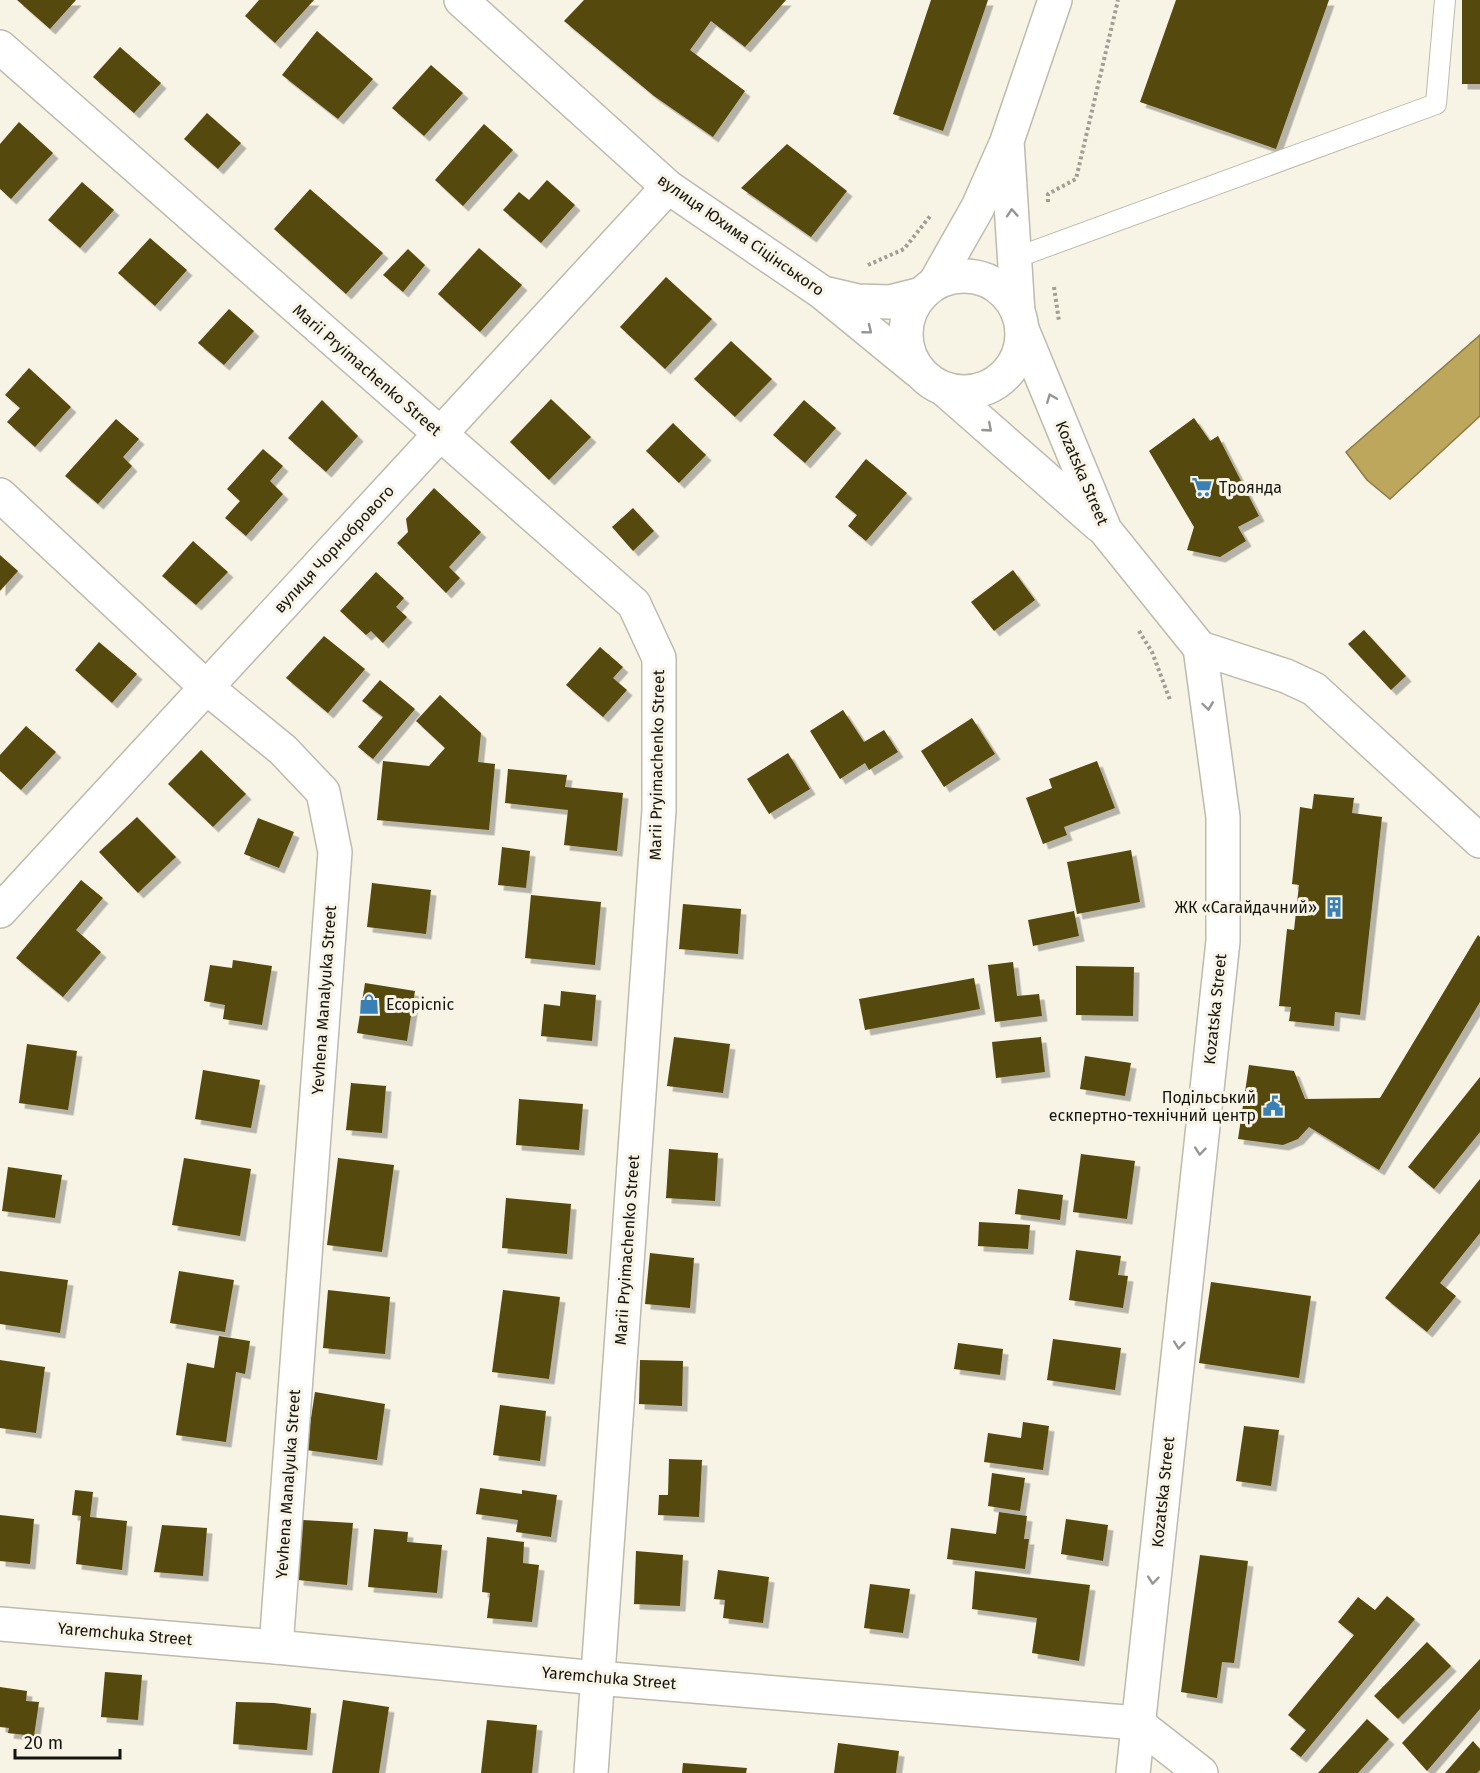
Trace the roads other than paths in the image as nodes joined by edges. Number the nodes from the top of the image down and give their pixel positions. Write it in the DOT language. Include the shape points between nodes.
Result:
graph roads {
  1 [pos="461,0"];
  2 [pos="1055,0"];
  3 [pos="1445,0"];
  4 [pos="0,47"];
  5 [pos="1007,141"];
  6 [pos="668,187"];
  7 [pos="1015,258"];
  8 [pos="928,288"];
  9 [pos="823,293"];
  10 [pos="1020,321"];
  11 [pos="917,370"];
  12 [pos="944,390"];
  13 [pos="440,434"];
  14 [pos="0,495"];
  15 [pos="1105,530"];
  16 [pos="1200,648"];
  17 [pos="206,687"];
  18 [pos="1480,841"];
  19 [pos="0,911"];
  20 [pos="0,1624"];
  21 [pos="276,1647"];
  22 [pos="597,1678"];
  23 [pos="1137,1723"];
  24 [pos="591,1773"];
  25 [pos="1133,1773"];
  26 [pos="1201,1773"];
  1 -- 6 [label="street, вулиця Юхима Сіцінського"];
  2 -- 5 [label="street, Kozatska Street"];
  3 -- 7 [label="lane" via="1436,104"];
  4 -- 13 [label="street, Marii Pryimachenko Street"];
  7 -- 5 [label="street, Kozatska Street, one-way"];
  5 -- 8 [label="street" via="978,207"];
  6 -- 9 [label="street, вулиця Юхима Сіцінського"];
  6 -- 13 [label="street, вулиця Чорнобрового"];
  7 -- 10 [label="street, Kozatska Street"];
  8 -- 9 [label="street" via="890,302 858,301"];
  8 -- 10 [label="street" via="950,277 983,279 1010,298"];
  8 -- 11 [label="street" via="912,307 906,323 905,339"];
  9 -- 11 [label="street, вулиця Юхима Сіцінського, one-way"];
  10 -- 12 [label="street" via="1021,345 1006,375 977,391"];
  15 -- 10 [label="street, Kozatska Street, one-way"];
  11 -- 12 [label="street"];
  12 -- 15 [label="street, one-way"];
  13 -- 17 [label="street, вулиця Чорнобрового"];
  13 -- 22 [label="street, Marii Pryimachenko Street" via="634,604 659,658 659,810"];
  14 -- 17 [label="street, Yevhena Manalyuka Street"];
  15 -- 16 [label="street, Kozatska Street"];
  16 -- 18 [label="street" via="1314,689"];
  16 -- 23 [label="street, Kozatska Street, one-way" via="1223,817 1223,941"];
  17 -- 19 [label="street, вулиця Чорнобрового"];
  17 -- 21 [label="street, Yevhena Manalyuka Street" via="283,750 323,792 334,852"];
  20 -- 21 [label="street, Yaremchuka Street"];
  21 -- 22 [label="street, Yaremchuka Street"];
  22 -- 23 [label="street, Yaremchuka Street"];
  22 -- 24 [label="street, Marii Pryimachenko Street"];
  23 -- 25 [label="street, Kozatska Street"];
  23 -- 26 [label="street"];
}
